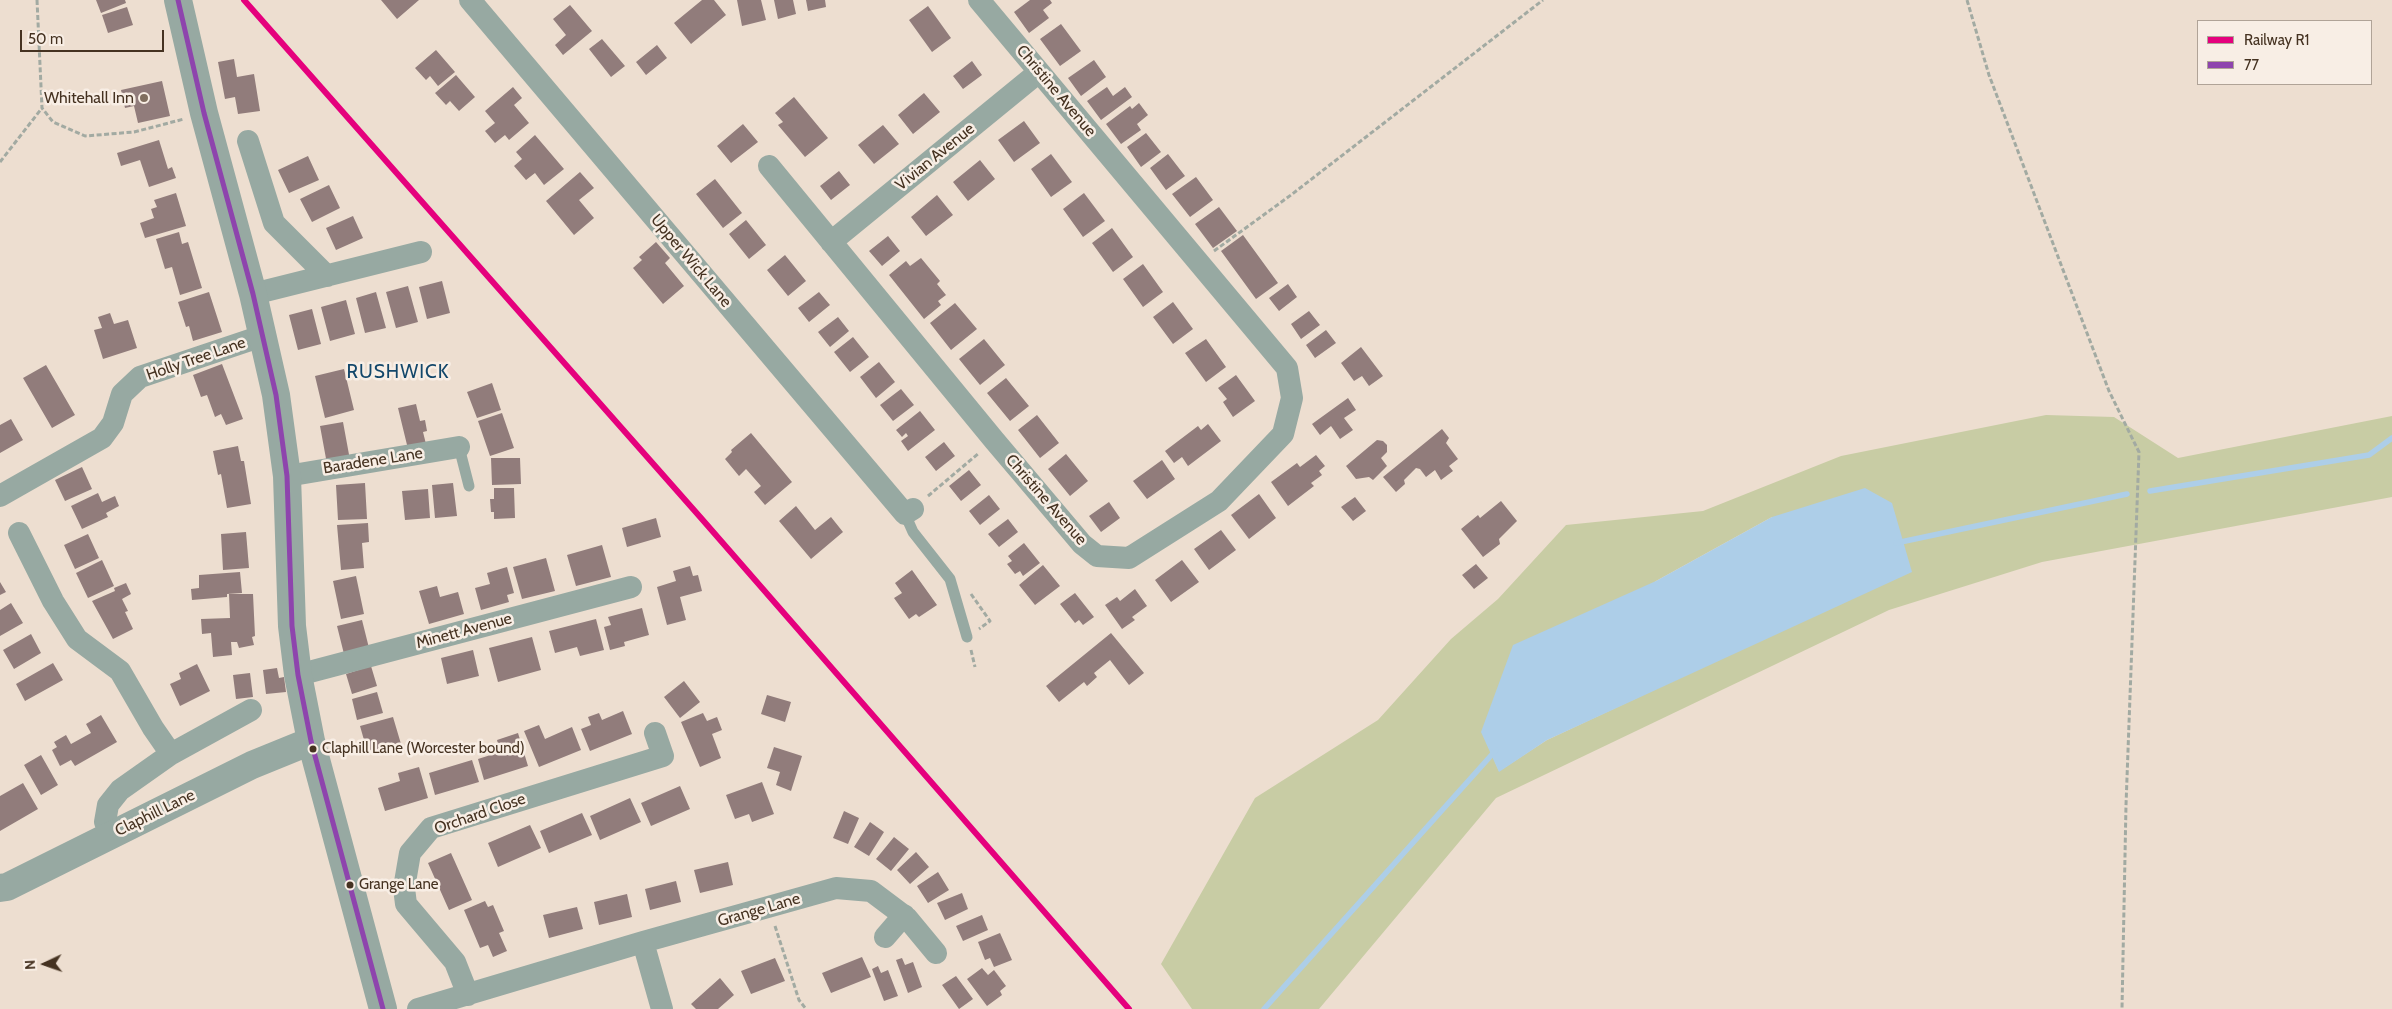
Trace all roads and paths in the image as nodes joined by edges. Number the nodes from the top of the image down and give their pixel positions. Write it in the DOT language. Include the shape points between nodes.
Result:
graph roads {
  1 [pos="37,0"];
  2 [pos="178,0"];
  3 [pos="470,0"];
  4 [pos="979,0"];
  5 [pos="1543,0"];
  6 [pos="1967,0"];
  7 [pos="1040,72"];
  8 [pos="42,108"];
  9 [pos="204,113"];
  10 [pos="248,141"];
  11 [pos="0,162"];
  12 [pos="769,166"];
  13 [pos="831,242"];
  14 [pos="421,252"];
  15 [pos="1198,262"];
  16 [pos="327,276"];
  17 [pos="253,294"];
  18 [pos="262,336"];
  19 [pos="994,440"];
  20 [pos="459,447"];
  21 [pos="287,476"];
  22 [pos="469,486"];
  23 [pos="0,496"];
  24 [pos="909,512"];
  25 [pos="19,533"];
  26 [pos="631,587"];
  27 [pos="967,637"];
  28 [pos="298,675"];
  29 [pos="251,710"];
  30 [pos="655,733"];
  31 [pos="311,741"];
  32 [pos="171,754"];
  33 [pos="111,834"];
  34 [pos="0,888"];
  35 [pos="769,908"];
  36 [pos="904,916"];
  37 [pos="885,937"];
  38 [pos="643,942"];
  39 [pos="936,953"];
  40 [pos="468,995"];
  41 [pos="383,1009"];
  42 [pos="418,1009"];
  43 [pos="662,1009"];
  44 [pos="806,1009"];
  45 [pos="2122,1009"];
  1 -- 8 [label="path"];
  2 -- 9 [label="street"];
  3 -- 24 [label="street, Upper Wick Lane"];
  4 -- 7 [label="street, Christine Avenue"];
  5 -- 15 [label="path" via="1291,196"];
  6 -- 45 [label="path" via="1996,94 2109,391 2139,452"];
  7 -- 13 [label="street, Vivian Avenue"];
  7 -- 15 [label="street, Christine Avenue"];
  8 -- 9 [label="path" via="53,122 84,136 134,132"];
  8 -- 11 [label="path"];
  9 -- 17 [label="street"];
  10 -- 16 [label="street" via="274,223"];
  12 -- 13 [label="street, Christine Avenue"];
  13 -- 19 [label="street, Christine Avenue"];
  14 -- 16 [label="street"];
  15 -- 19 [label="street, Christine Avenue" via="1287,368 1292,398 1283,434 1219,501 1129,558 1097,556 1082,544"];
  16 -- 17 [label="street"];
  17 -- 18 [label="street"];
  18 -- 21 [label="street" via="276,395"];
  18 -- 23 [label="street, Holly Tree Lane" via="140,377 122,394 113,423 102,438"];
  19 -- 24 [label="path"];
  20 -- 21 [label="street, Baradene Lane"];
  20 -- 22 [label="lane"];
  21 -- 28 [label="street" via="292,626"];
  24 -- 27 [label="lane" via="913,532 950,579"];
  25 -- 32 [label="street" via="53,601 77,640 120,671"];
  26 -- 28 [label="street, Minett Avenue"];
  28 -- 31 [label="street"];
  29 -- 32 [label="street"];
  30 -- 40 [label="street, Orchard Close" via="663,756 431,828 410,853 404,888 406,904 455,962"];
  31 -- 33 [label="street, Claphill Lane" via="252,765"];
  31 -- 41 [label="street"];
  32 -- 33 [label="street" via="120,790 108,805 105,822"];
  33 -- 34 [label="street, Claphill Lane"];
  35 -- 36 [label="street, Grange Lane" via="836,888 871,891"];
  35 -- 38 [label="street, Grange Lane"];
  35 -- 44 [label="path" via="799,1000"];
  36 -- 37 [label="street"];
  36 -- 39 [label="street, Grange Lane"];
  38 -- 40 [label="street, Grange Lane"];
  38 -- 43 [label="street"];
  40 -- 42 [label="street, Grange Lane"];
}
